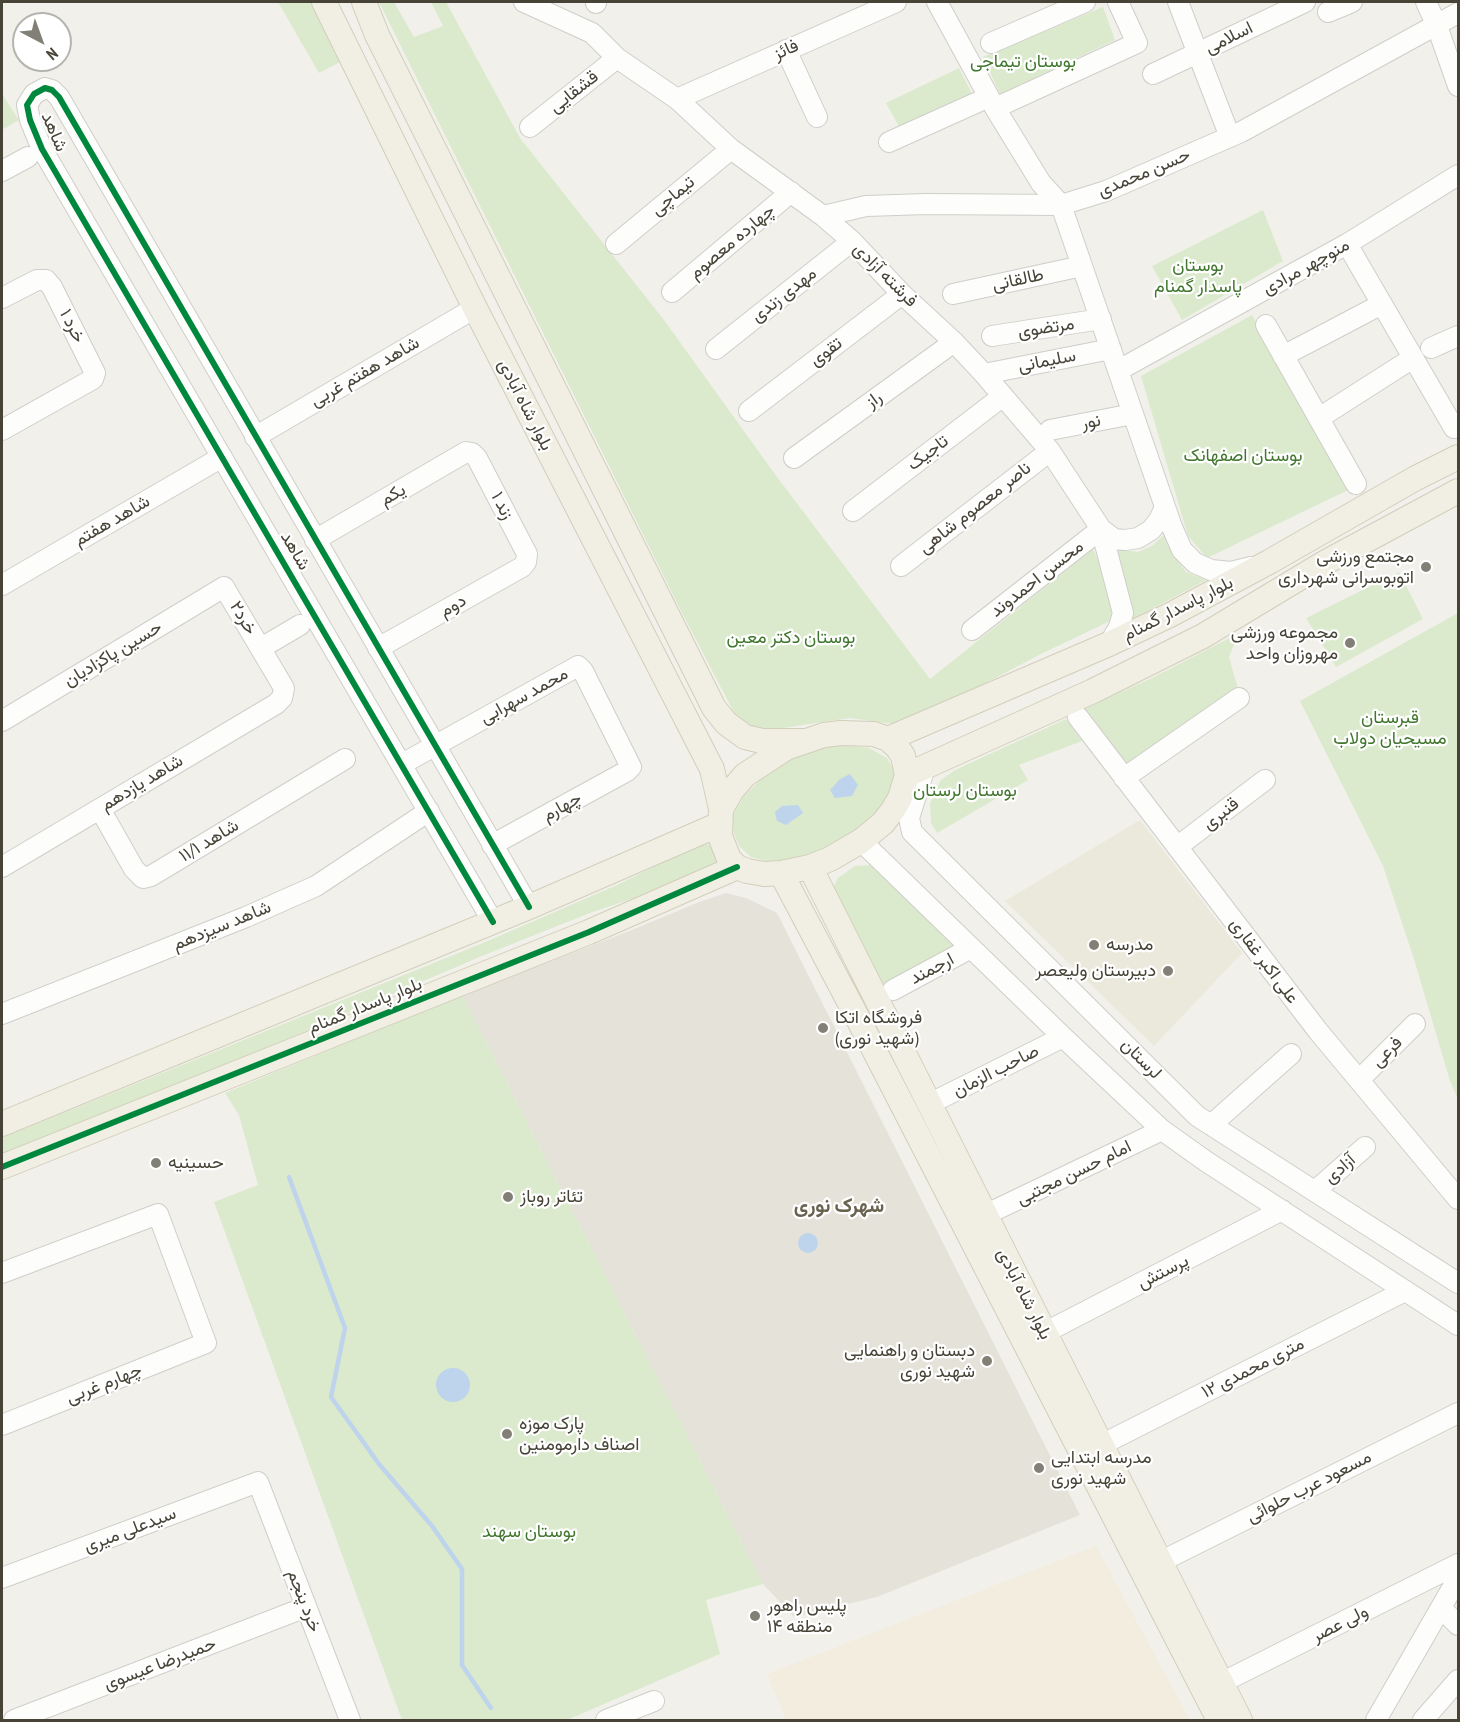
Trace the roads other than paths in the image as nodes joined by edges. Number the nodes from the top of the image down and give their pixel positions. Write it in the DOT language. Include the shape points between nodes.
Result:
graph roads {
  1 [pos="324,2"];
  2 [pos="353,2"];
  3 [pos="364,2"];
  4 [pos="524,2"];
  5 [pos="896,2"];
  6 [pos="937,2"];
  7 [pos="1085,2"];
  8 [pos="1118,2"];
  9 [pos="1178,2"];
  10 [pos="1305,2"];
  11 [pos="1426,2"];
  12 [pos="1458,13"];
  13 [pos="1437,26"];
  14 [pos="377,35"];
  15 [pos="991,43"];
  16 [pos="786,50"];
  17 [pos="1198,53"];
  18 [pos="617,58"];
  19 [pos="1153,74"];
  20 [pos="1458,86"];
  21 [pos="677,99"];
  22 [pos="992,102"];
  23 [pos="816,117"];
  24 [pos="530,127"];
  25 [pos="1230,137"];
  26 [pos="889,142"];
  27 [pos="730,149"];
  28 [pos="28,157"];
  29 [pos="2,171"];
  30 [pos="1458,175"];
  31 [pos="791,192"];
  32 [pos="1061,205"];
  33 [pos="823,216"];
  34 [pos="852,241"];
  35 [pos="616,244"];
  36 [pos="1347,244"];
  37 [pos="1082,266"];
  38 [pos="672,292"];
  39 [pos="902,294"];
  40 [pos="953,294"];
  41 [pos="2,298"];
  42 [pos="1382,304"];
  43 [pos="475,308"];
  44 [pos="1101,319"];
  45 [pos="1266,325"];
  46 [pos="992,336"];
  47 [pos="1458,336"];
  48 [pos="954,342"];
  49 [pos="1431,348"];
  50 [pos="716,349"];
  51 [pos="1111,349"];
  52 [pos="1283,356"];
  53 [pos="1413,358"];
  54 [pos="1119,370"];
  55 [pos="984,374"];
  56 [pos="1003,396"];
  57 [pos="749,411"];
  58 [pos="1133,414"];
  59 [pos="1319,418"];
  60 [pos="1454,428"];
  61 [pos="2,430"];
  62 [pos="1050,430"];
  63 [pos="255,437"];
  64 [pos="1050,451"];
  65 [pos="472,453"];
  66 [pos="222,456"];
  67 [pos="1458,457"];
  68 [pos="794,458"];
  69 [pos="1356,483"];
  70 [pos="1458,491"];
  71 [pos="1165,507"];
  72 [pos="853,511"];
  73 [pos="1101,529"];
  74 [pos="315,540"];
  75 [pos="526,562"];
  76 [pos="1269,562"];
  77 [pos="901,566"];
  78 [pos="2,585"];
  79 [pos="224,587"];
  80 [pos="300,625"];
  81 [pos="972,630"];
  82 [pos="1109,644"];
  83 [pos="261,648"];
  84 [pos="378,648"];
  85 [pos="282,698"];
  86 [pos="1239,698"];
  87 [pos="1078,717"];
  88 [pos="2,721"];
  89 [pos="888,739"];
  90 [pos="806,741"];
  91 [pos="435,746"];
  92 [pos="345,759"];
  93 [pos="402,764"];
  94 [pos="631,767"];
  95 [pos="916,771"];
  96 [pos="1124,778"];
  97 [pos="1265,780"];
  98 [pos="100,809"];
  99 [pos="429,811"];
  100 [pos="721,816"];
  101 [pos="861,841"];
  102 [pos="492,845"];
  103 [pos="1178,847"];
  104 [pos="2,867"];
  105 [pos="737,867"];
  106 [pos="810,867"];
  107 [pos="781,873"];
  108 [pos="529,907"];
  109 [pos="494,922"];
  110 [pos="971,948"];
  111 [pos="893,990"];
  112 [pos="2,1014"];
  113 [pos="1415,1024"];
  114 [pos="1063,1037"];
  115 [pos="1292,1054"];
  116 [pos="1359,1080"];
  117 [pos="929,1104"];
  118 [pos="2,1124"];
  119 [pos="1211,1125"];
  120 [pos="1162,1130"];
  121 [pos="1365,1148"];
  122 [pos="2,1167"];
  123 [pos="1315,1191"];
  124 [pos="1458,1199"];
  125 [pos="1282,1210"];
  126 [pos="985,1215"];
  127 [pos="2,1273"];
  128 [pos="1458,1283"];
  129 [pos="1406,1291"];
  130 [pos="1458,1325"];
  131 [pos="1044,1333"];
  132 [pos="1458,1413"];
  133 [pos="2,1425"];
  134 [pos="1101,1445"];
  135 [pos="258,1482"];
  136 [pos="1160,1562"];
  137 [pos="1458,1564"];
  138 [pos="2,1578"];
  139 [pos="1458,1578"];
  140 [pos="306,1607"];
  141 [pos="1441,1608"];
  142 [pos="1458,1625"];
  143 [pos="1458,1680"];
  144 [pos="1221,1683"];
  145 [pos="654,1701"];
  146 [pos="14,1720"];
  147 [pos="350,1720"];
  148 [pos="606,1720"];
  149 [pos="1219,1720"];
  150 [pos="1240,1720"];
  151 [pos="1376,1720"];
  152 [pos="1423,1720"];
  1 -- 43 [label="main road, بلوار شاه آبادی"];
  2 -- 14 [label="main road"];
  3 -- 14 [label="main road, بلوار شاه آبادی"];
  4 -- 18 [label="street, فرشته آزادی" via="592,33"];
  5 -- 16 [label="street, فائز"];
  6 -- 22 [label="street"];
  7 -- 15 [label="street"];
  8 -- 22 [label="street" via="1137,43"];
  9 -- 17 [label="street"];
  10 -- 17 [label="street, اسلامی"];
  11 -- 13 [label="street"];
  12 -- 13 [label="street, حسن محمدی"];
  13 -- 20 [label="street"];
  13 -- 25 [label="street, حسن محمدی"];
  14 -- 90 [label="main road, بلوار شاه آبادی" via="714,708 726,723 746,737"];
  16 -- 21 [label="street, فائز"];
  16 -- 23 [label="street"];
  17 -- 19 [label="street, اسلامی"];
  17 -- 25 [label="street"];
  18 -- 21 [label="street, فرشته آزادی"];
  18 -- 24 [label="street, قشقایی"];
  21 -- 27 [label="street, فرشته آزادی"];
  22 -- 26 [label="street"];
  22 -- 32 [label="street" via="1041,183"];
  25 -- 32 [label="street, حسن محمدی" via="1106,191"];
  27 -- 31 [label="street, فرشته آزادی"];
  27 -- 35 [label="street, تیماچی"];
  28 -- 29 [label="street"];
  30 -- 36 [label="street, منوچهر مرادی"];
  31 -- 33 [label="street, فرشته آزادی"];
  31 -- 38 [label="street, چهارده معصوم"];
  32 -- 33 [label="street, حسن محمدی" via="866,206"];
  32 -- 37 [label="street"];
  33 -- 34 [label="street, فرشته آزادی"];
  34 -- 39 [label="street, فرشته آزادی"];
  34 -- 50 [label="street, مهدی زندی"];
  36 -- 42 [label="street"];
  36 -- 54 [label="street, منوچهر مرادی"];
  37 -- 40 [label="street, طالقانی"];
  37 -- 44 [label="street"];
  39 -- 48 [label="street, فرشته آزادی"];
  39 -- 57 [label="street, تقوی"];
  41 -- 61 [label="street, خرد ۱" via="37,280 46,280 95,374 93,379"];
  42 -- 52 [label="street"];
  42 -- 53 [label="street"];
  43 -- 63 [label="street, شاهد هفتم غربی"];
  43 -- 100 [label="main road, بلوار شاه آبادی" via="708,760"];
  44 -- 46 [label="street, مرتضوی"];
  44 -- 51 [label="street"];
  45 -- 52 [label="street"];
  47 -- 49 [label="street"];
  48 -- 55 [label="street, فرشته آزادی"];
  48 -- 68 [label="street, راز"];
  51 -- 54 [label="street"];
  51 -- 55 [label="street, سلیمانی"];
  52 -- 59 [label="street"];
  53 -- 59 [label="street"];
  53 -- 60 [label="street"];
  54 -- 58 [label="street"];
  55 -- 56 [label="street, فرشته آزادی"];
  56 -- 64 [label="street, فرشته آزادی"];
  56 -- 72 [label="street, تاجیک"];
  58 -- 62 [label="street, نور"];
  58 -- 71 [label="street"];
  59 -- 69 [label="street"];
  63 -- 66 [label="street, شاهد" via="59,97 45,88 34,94 27,105 42,148"];
  63 -- 74 [label="street, شاهد"];
  64 -- 73 [label="street, فرشته آزادی"];
  64 -- 77 [label="street, ناصر معصوم شاهی"];
  65 -- 74 [label="street, یکم" via="466,452"];
  65 -- 75 [label="street, زند ۱" via="527,554"];
  66 -- 78 [label="street, شاهد هفتم"];
  66 -- 93 [label="street, شاهد"];
  67 -- 76 [label="main road, بلوار پاسدار گمنام"];
  70 -- 95 [label="main road, بلوار پاسدار گمنام" via="1326,562 1203,636 1093,692"];
  71 -- 73 [label="street" via="1151,530 1138,538 1114,539"];
  71 -- 76 [label="street" via="1182,550 1195,563 1211,570 1232,572"];
  73 -- 81 [label="street, محسن احمدوند"];
  73 -- 82 [label="street, فرشته آزادی" via="1123,613"];
  74 -- 84 [label="street, شاهد"];
  75 -- 84 [label="street, دوم"];
  76 -- 82 [label="main road, بلوار پاسدار گمنام"];
  79 -- 83 [label="street, خرد۲"];
  79 -- 88 [label="street, حسین پاکزادیان"];
  80 -- 83 [label="street, خرد۲"];
  82 -- 89 [label="main road, بلوار پاسدار گمنام"];
  83 -- 85 [label="street, خرد۲" via="284,688"];
  84 -- 91 [label="street, شاهد"];
  85 -- 98 [label="street, شاهد یازدهم"];
  86 -- 96 [label="street"];
  87 -- 96 [label="street, علی اکبر غفاری"];
  89 -- 90 [label="main road" via="874,734 841,733"];
  89 -- 95 [label="main road"];
  90 -- 100 [label="main road" via="786,748 745,775 732,790"];
  91 -- 93 [label="street, محمد سهرابی"];
  91 -- 94 [label="street, محمد سهرابی" via="578,666"];
  91 -- 102 [label="street, شاهد"];
  92 -- 98 [label="street, شاهد ۱۱/۱" via="143,878"];
  93 -- 99 [label="street, شاهد"];
  94 -- 102 [label="street, چهارم"];
  95 -- 101 [label="main road" via="883,823"];
  95 -- 119 [label="street, لرستان" via="909,818 912,832 1197,1116"];
  96 -- 103 [label="street, علی اکبر غفاری"];
  97 -- 103 [label="street, قنبری"];
  98 -- 104 [label="street, شاهد یازدهم"];
  99 -- 109 [label="street, شاهد"];
  99 -- 112 [label="street, شاهد سیزدهم" via="316,886"];
  100 -- 105 [label="main road" via="724,850"];
  100 -- 108 [label="main road, بلوار پاسدار گمنام"];
  101 -- 106 [label="main road"];
  101 -- 110 [label="street, لرستان"];
  102 -- 108 [label="street, شاهد"];
  103 -- 116 [label="street, علی اکبر غفاری"];
  105 -- 107 [label="main road" via="764,874"];
  105 -- 122 [label="main road, بلوار پاسدار گمنام" via="589,932"];
  106 -- 107 [label="main road"];
  106 -- 117 [label="main road, بلوار شاه آبادی"];
  107 -- 149 [label="main road, بلوار شاه آبادی"];
  108 -- 109 [label="main road, بلوار پاسدار گمنام"];
  109 -- 118 [label="main road, بلوار پاسدار گمنام"];
  110 -- 111 [label="street, ارجمند"];
  110 -- 114 [label="street, لرستان"];
  113 -- 116 [label="street, فرعی"];
  114 -- 117 [label="street, صاحب الزمان"];
  114 -- 120 [label="street, لرستان"];
  115 -- 119 [label="street"];
  116 -- 124 [label="street, علی اکبر غفاری"];
  117 -- 126 [label="main road, بلوار شاه آبادی"];
  119 -- 123 [label="street, لرستان"];
  120 -- 125 [label="street, لرستان"];
  120 -- 126 [label="street, امام حسن مجتبی"];
  121 -- 123 [label="street, آزادی"];
  123 -- 128 [label="street, لرستان"];
  125 -- 129 [label="street, لرستان"];
  125 -- 131 [label="street, پرستش"];
  126 -- 131 [label="main road, بلوار شاه آبادی"];
  127 -- 133 [label="street, چهارم غربی" via="158,1214 206,1343"];
  129 -- 130 [label="street, لرستان"];
  129 -- 134 [label="street, ۱۲ متری محمدی"];
  131 -- 134 [label="main road, بلوار شاه آبادی"];
  132 -- 136 [label="street, مسعود عرب حلوائی"];
  134 -- 136 [label="main road, بلوار شاه آبادی"];
  135 -- 138 [label="street, سیدعلی میری"];
  135 -- 140 [label="street, خرد پنجم"];
  136 -- 144 [label="main road, بلوار شاه آبادی"];
  137 -- 144 [label="street, ولی عصر"];
  139 -- 141 [label="street"];
  140 -- 146 [label="street, حمیدرضا عیسوی"];
  140 -- 147 [label="street, خرد پنجم"];
  141 -- 142 [label="street"];
  141 -- 151 [label="street"];
  143 -- 152 [label="street"];
  144 -- 150 [label="main road, بلوار شاه آبادی"];
  145 -- 148 [label="street"];
}
